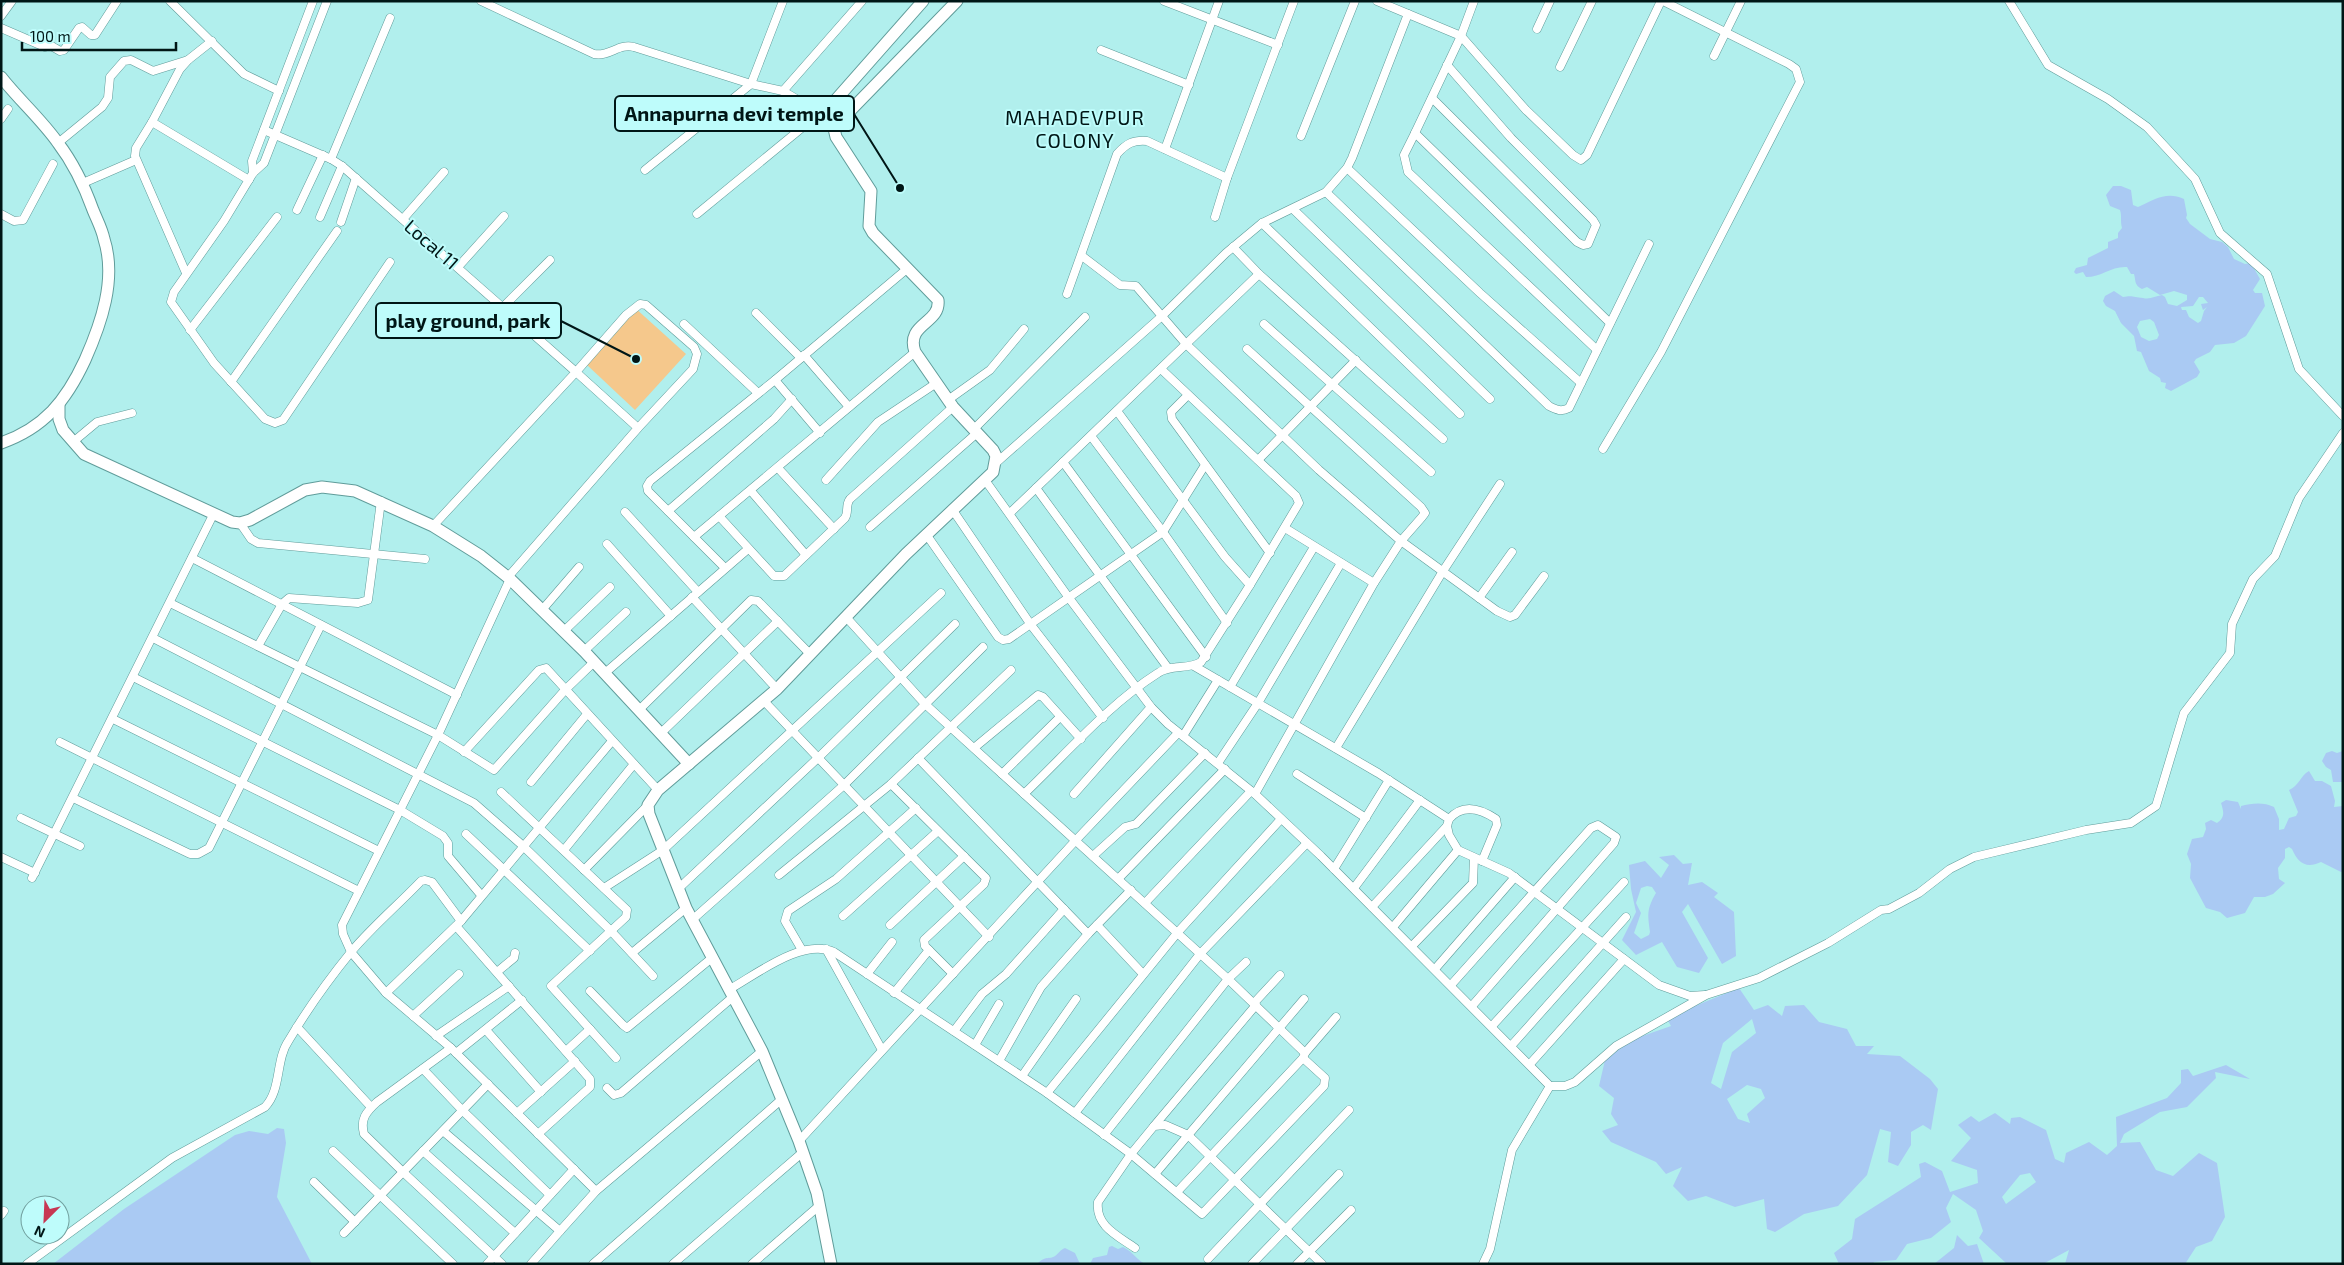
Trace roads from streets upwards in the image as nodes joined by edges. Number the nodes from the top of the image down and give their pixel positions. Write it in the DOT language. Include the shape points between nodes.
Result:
graph roads {
  1 [pos="12,1"];
  2 [pos="117,1"];
  3 [pos="170,1"];
  4 [pos="313,1"];
  5 [pos="327,1"];
  6 [pos="481,1"];
  7 [pos="783,1"];
  8 [pos="862,1"];
  9 [pos="923,1"];
  10 [pos="957,1"];
  11 [pos="1164,1"];
  12 [pos="1219,1"];
  13 [pos="1294,1"];
  14 [pos="1355,1"];
  15 [pos="1377,1"];
  16 [pos="1474,1"];
  17 [pos="1550,1"];
  18 [pos="1592,1"];
  19 [pos="1662,1"];
  20 [pos="1741,1"];
  21 [pos="2009,1"];
  22 [pos="1394,5"];
  23 [pos="1408,14"];
  24 [pos="1,16"];
  25 [pos="390,18"];
  26 [pos="1212,20"];
  27 [pos="1,28"];
  28 [pos="1537,29"];
  29 [pos="1726,32"];
  30 [pos="1461,36"];
  31 [pos="212,41"];
  32 [pos="1278,45"];
  33 [pos="1101,50"];
  34 [pos="1714,56"];
  35 [pos="188,60"];
  36 [pos="1447,65"];
  37 [pos="1560,67"];
  38 [pos="1,77"];
  39 [pos="751,84"];
  40 [pos="1189,85"];
  41 [pos="279,91"];
  42 [pos="783,91"];
  43 [pos="1432,98"];
  44 [pos="8,109"];
  45 [pos="820,113"];
  46 [pos="1,119"];
  47 [pos="832,120"];
  48 [pos="152,122"];
  49 [pos="264,130"];
  50 [pos="1415,133"];
  51 [pos="276,135"];
  52 [pos="1300,136"];
  53 [pos="58,143"];
  54 [pos="1165,149"];
  55 [pos="323,155"];
  56 [pos="331,159"];
  57 [pos="136,160"];
  58 [pos="53,164"];
  59 [pos="342,166"];
  60 [pos="1347,168"];
  61 [pos="645,170"];
  62 [pos="444,172"];
  63 [pos="251,176"];
  64 [pos="356,178"];
  65 [pos="1227,178"];
  66 [pos="83,183"];
  67 [pos="1326,192"];
  68 [pos="1293,209"];
  69 [pos="297,210"];
  70 [pos="1,214"];
  71 [pos="697,214"];
  72 [pos="504,216"];
  73 [pos="320,217"];
  74 [pos="1214,217"];
  75 [pos="277,218"];
  76 [pos="403,219"];
  77 [pos="341,222"];
  78 [pos="1262,223"];
  79 [pos="337,230"];
  80 [pos="1649,244"];
  81 [pos="1233,247"];
  82 [pos="1082,256"];
  83 [pos="550,260"];
  84 [pos="390,262"];
  85 [pos="458,267"];
  86 [pos="908,268"];
  87 [pos="186,273"];
  88 [pos="1259,274"];
  89 [pos="1067,294"];
  90 [pos="503,307"];
  91 [pos="756,313"];
  92 [pos="1162,316"];
  93 [pos="1085,317"];
  94 [pos="1610,323"];
  95 [pos="684,324"];
  96 [pos="1264,324"];
  97 [pos="1024,329"];
  98 [pos="190,330"];
  99 [pos="1186,344"];
  100 [pos="1247,349"];
  101 [pos="1597,350"];
  102 [pos="914,352"];
  103 [pos="803,357"];
  104 [pos="1356,360"];
  105 [pos="1161,369"];
  106 [pos="576,372"];
  107 [pos="775,380"];
  108 [pos="231,382"];
  109 [pos="1581,382"];
  110 [pos="935,384"];
  111 [pos="1332,385"];
  112 [pos="758,393"];
  113 [pos="1188,395"];
  114 [pos="1490,399"];
  115 [pos="792,400"];
  116 [pos="950,404"];
  117 [pos="59,405"];
  118 [pos="849,407"];
  119 [pos="1310,408"];
  120 [pos="1116,411"];
  121 [pos="132,413"];
  122 [pos="1460,414"];
  123 [pos="2343,416"];
  124 [pos="638,428"];
  125 [pos="976,431"];
  126 [pos="820,433"];
  127 [pos="2343,433"];
  128 [pos="1282,435"];
  129 [pos="1091,436"];
  130 [pos="1443,438"];
  131 [pos="73,442"];
  132 [pos="1,443"];
  133 [pos="1603,449"];
  134 [pos="1258,460"];
  135 [pos="1063,462"];
  136 [pos="996,464"];
  137 [pos="1205,465"];
  138 [pos="778,468"];
  139 [pos="1431,472"];
  140 [pos="826,480"];
  141 [pos="985,480"];
  142 [pos="1500,484"];
  143 [pos="1036,488"];
  144 [pos="751,491"];
  145 [pos="381,501"];
  146 [pos="1183,502"];
  147 [pos="952,509"];
  148 [pos="668,511"];
  149 [pos="625,512"];
  150 [pos="214,513"];
  151 [pos="1010,513"];
  152 [pos="719,516"];
  153 [pos="240,523"];
  154 [pos="434,526"];
  155 [pos="870,527"];
  156 [pos="1285,528"];
  157 [pos="834,529"];
  158 [pos="1163,532"];
  159 [pos="926,534"];
  160 [pos="694,537"];
  161 [pos="1401,541"];
  162 [pos="608,544"];
  163 [pos="1314,547"];
  164 [pos="748,548"];
  165 [pos="1512,552"];
  166 [pos="374,553"];
  167 [pos="1270,553"];
  168 [pos="806,554"];
  169 [pos="1131,555"];
  170 [pos="192,558"];
  171 [pos="424,559"];
  172 [pos="1341,563"];
  173 [pos="579,567"];
  174 [pos="725,568"];
  175 [pos="1443,571"];
  176 [pos="1102,575"];
  177 [pos="1544,576"];
  178 [pos="509,578"];
  179 [pos="1374,583"];
  180 [pos="1250,585"];
  181 [pos="610,587"];
  182 [pos="941,593"];
  183 [pos="695,595"];
  184 [pos="1069,598"];
  185 [pos="1479,598"];
  186 [pos="170,603"];
  187 [pos="282,604"];
  188 [pos="542,610"];
  189 [pos="626,612"];
  190 [pos="671,616"];
  191 [pos="846,617"];
  192 [pos="778,621"];
  193 [pos="1226,623"];
  194 [pos="955,624"];
  195 [pos="322,625"];
  196 [pos="1031,625"];
  197 [pos="722,629"];
  198 [pos="564,631"];
  199 [pos="153,638"];
  200 [pos="258,646"];
  201 [pos="983,647"];
  202 [pos="584,651"];
  203 [pos="878,652"];
  204 [pos="744,653"];
  205 [pos="810,654"];
  206 [pos="1206,657"];
  207 [pos="594,662"];
  208 [pos="1194,666"];
  209 [pos="300,667"];
  210 [pos="1168,668"];
  211 [pos="1011,670"];
  212 [pos="605,674"];
  213 [pos="133,677"];
  214 [pos="899,677"];
  215 [pos="1218,680"];
  216 [pos="1230,687"];
  217 [pos="1136,688"];
  218 [pos="777,689"];
  219 [pos="565,690"];
  220 [pos="457,695"];
  221 [pos="764,701"];
  222 [pos="1258,703"];
  223 [pos="282,704"];
  224 [pos="925,704"];
  225 [pos="1151,707"];
  226 [pos="640,709"];
  227 [pos="587,714"];
  228 [pos="1060,717"];
  229 [pos="1103,718"];
  230 [pos="113,719"];
  231 [pos="1294,724"];
  232 [pos="949,726"];
  233 [pos="792,730"];
  234 [pos="661,733"];
  235 [pos="438,735"];
  236 [pos="1180,735"];
  237 [pos="1080,740"];
  238 [pos="263,741"];
  239 [pos="612,741"];
  240 [pos="60,742"];
  241 [pos="974,748"];
  242 [pos="1336,748"];
  243 [pos="464,752"];
  244 [pos="1205,753"];
  245 [pos="93,758"];
  246 [pos="819,758"];
  247 [pos="918,758"];
  248 [pos="1218,763"];
  249 [pos="634,764"];
  250 [pos="689,764"];
  251 [pos="1225,769"];
  252 [pos="418,773"];
  253 [pos="1002,774"];
  254 [pos="1297,774"];
  255 [pos="1389,780"];
  256 [pos="242,782"];
  257 [pos="531,782"];
  258 [pos="891,784"];
  259 [pos="844,785"];
  260 [pos="658,790"];
  261 [pos="501,792"];
  262 [pos="1253,793"];
  263 [pos="1024,794"];
  264 [pos="1074,794"];
  265 [pos="73,798"];
  266 [pos="1420,800"];
  267 [pos="648,805"];
  268 [pos="864,808"];
  269 [pos="916,808"];
  270 [pos="400,810"];
  271 [pos="21,818"];
  272 [pos="1366,818"];
  273 [pos="1281,819"];
  274 [pos="222,822"];
  275 [pos="1448,822"];
  276 [pos="538,827"];
  277 [pos="938,831"];
  278 [pos="55,833"];
  279 [pos="890,833"];
  280 [pos="466,834"];
  281 [pos="1076,840"];
  282 [pos="1307,843"];
  283 [pos="80,846"];
  284 [pos="522,846"];
  285 [pos="564,850"];
  286 [pos="663,850"];
  287 [pos="1458,850"];
  288 [pos="379,851"];
  289 [pos="911,855"];
  290 [pos="964,856"];
  291 [pos="1093,856"];
  292 [pos="1,857"];
  293 [pos="1478,859"];
  294 [pos="503,869"];
  295 [pos="1334,869"];
  296 [pos="584,870"];
  297 [pos="779,875"];
  298 [pos="1515,877"];
  299 [pos="1118,879"];
  300 [pos="936,882"];
  301 [pos="1038,882"];
  302 [pos="1624,882"];
  303 [pos="604,888"];
  304 [pos="1354,888"];
  305 [pos="678,889"];
  306 [pos="1131,890"];
  307 [pos="359,891"];
  308 [pos="1536,892"];
  309 [pos="482,895"];
  310 [pos="1145,903"];
  311 [pos="1372,907"];
  312 [pos="686,908"];
  313 [pos="960,908"];
  314 [pos="1064,909"];
  315 [pos="1558,909"];
  316 [pos="843,916"];
  317 [pos="1626,917"];
  318 [pos="692,920"];
  319 [pos="459,923"];
  320 [pos="890,925"];
  321 [pos="1097,925"];
  322 [pos="1582,926"];
  323 [pos="1393,927"];
  324 [pos="611,931"];
  325 [pos="1178,932"];
  326 [pos="1088,934"];
  327 [pos="989,937"];
  328 [pos="892,942"];
  329 [pos="1603,942"];
  330 [pos="1412,946"];
  331 [pos="826,948"];
  332 [pos="802,950"];
  333 [pos="929,950"];
  334 [pos="590,951"];
  335 [pos="351,952"];
  336 [pos="515,953"];
  337 [pos="632,953"];
  338 [pos="1200,954"];
  339 [pos="713,957"];
  340 [pos="1624,959"];
  341 [pos="1246,962"];
  342 [pos="1435,969"];
  343 [pos="497,972"];
  344 [pos="459,974"];
  345 [pos="867,974"];
  346 [pos="953,974"];
  347 [pos="1143,974"];
  348 [pos="1280,975"];
  349 [pos="653,976"];
  350 [pos="1228,979"];
  351 [pos="1450,985"];
  352 [pos="509,986"];
  353 [pos="590,991"];
  354 [pos="386,993"];
  355 [pos="732,993"];
  356 [pos="894,993"];
  357 [pos="1706,995"];
  358 [pos="1076,999"];
  359 [pos="1304,999"];
  360 [pos="522,1000"];
  361 [pos="999,1004"];
  362 [pos="1255,1004"];
  363 [pos="1472,1006"];
  364 [pos="919,1010"];
  365 [pos="413,1016"];
  366 [pos="1336,1017"];
  367 [pos="1492,1026"];
  368 [pos="297,1027"];
  369 [pos="1279,1027"];
  370 [pos="486,1030"];
  371 [pos="590,1030"];
  372 [pos="954,1031"];
  373 [pos="436,1036"];
  374 [pos="975,1045"];
  375 [pos="1512,1046"];
  376 [pos="882,1050"];
  377 [pos="454,1051"];
  378 [pos="566,1051"];
  379 [pos="762,1051"];
  380 [pos="1304,1056"];
  381 [pos="616,1058"];
  382 [pos="575,1061"];
  383 [pos="999,1061"];
  384 [pos="1530,1064"];
  385 [pos="423,1069"];
  386 [pos="1022,1076"];
  387 [pos="488,1084"];
  388 [pos="1550,1086"];
  389 [pos="607,1088"];
  390 [pos="541,1092"];
  391 [pos="1046,1092"];
  392 [pos="782,1099"];
  393 [pos="372,1107"];
  394 [pos="462,1110"];
  395 [pos="1349,1110"];
  396 [pos="517,1113"];
  397 [pos="1075,1113"];
  398 [pos="1154,1126"];
  399 [pos="443,1130"];
  400 [pos="538,1134"];
  401 [pos="1104,1135"];
  402 [pos="1188,1135"];
  403 [pos="801,1146"];
  404 [pos="333,1151"];
  405 [pos="423,1151"];
  406 [pos="1131,1154"];
  407 [pos="1210,1155"];
  408 [pos="574,1169"];
  409 [pos="403,1172"];
  410 [pos="1154,1174"];
  411 [pos="1340,1174"];
  412 [pos="1235,1179"];
  413 [pos="314,1182"];
  414 [pos="596,1191"];
  415 [pos="1177,1192"];
  416 [pos="381,1195"];
  417 [pos="550,1195"];
  418 [pos="1260,1203"];
  419 [pos="820,1205"];
  420 [pos="1351,1210"];
  421 [pos="535,1211"];
  422 [pos="356,1222"];
  423 [pos="1285,1228"];
  424 [pos="560,1231"];
  425 [pos="344,1233"];
  426 [pos="515,1233"];
  427 [pos="1135,1248"];
  428 [pos="1309,1251"];
  429 [pos="494,1256"];
  430 [pos="1208,1259"];
  431 [pos="830,1263"];
  432 [pos="27,1264"];
  433 [pos="453,1264"];
  434 [pos="487,1264"];
  435 [pos="502,1264"];
  436 [pos="531,1264"];
  437 [pos="593,1264"];
  438 [pos="673,1264"];
  439 [pos="752,1264"];
  440 [pos="1252,1264"];
  441 [pos="1297,1264"];
  442 [pos="1322,1264"];
  443 [pos="1484,1264"];
  1 -- 24 [label="street"];
  2 -- 27 [label="street" via="95,35 82,27 60,51"];
  3 -- 31 [label="street"];
  4 -- 41 [label="street"];
  5 -- 51 [label="street"];
  6 -- 39 [label="street" via="594,54 608,54 626,45"];
  7 -- 39 [label="street"];
  8 -- 42 [label="street"];
  9 -- 47 [label="street" via="833,103"];
  10 -- 47 [label="street" via="847,114"];
  11 -- 26 [label="street"];
  12 -- 26 [label="street"];
  13 -- 32 [label="street"];
  14 -- 52 [label="street"];
  15 -- 22 [label="street"];
  16 -- 30 [label="street"];
  17 -- 28 [label="street"];
  18 -- 37 [label="street"];
  19 -- 29 [label="street"];
  19 -- 30 [label="street" via="1587,155 1581,160 1526,110"];
  20 -- 29 [label="street"];
  21 -- 123 [label="street" via="2048,65 2108,99 2147,127 2195,179 2220,233 2267,274 2298,368"];
  22 -- 23 [label="street"];
  23 -- 30 [label="street"];
  23 -- 60 [label="street"];
  25 -- 56 [label="street"];
  26 -- 32 [label="street"];
  26 -- 40 [label="street"];
  29 -- 34 [label="street"];
  29 -- 133 [label="street" via="1796,69 1800,82 1661,352"];
  30 -- 36 [label="street"];
  31 -- 35 [label="street"];
  31 -- 41 [label="street" via="244,74"];
  32 -- 65 [label="street"];
  33 -- 40 [label="street"];
  35 -- 48 [label="street" via="176,74"];
  35 -- 53 [label="street" via="153,71 131,60 124,61 110,77 108,98 102,107"];
  36 -- 43 [label="street"];
  36 -- 43 [label="street" via="1511,138 1593,220 1595,232 1588,244 1577,242"];
  38 -- 53 [label="street" via="33,110"];
  39 -- 42 [label="street"];
  39 -- 61 [label="street"];
  40 -- 54 [label="street"];
  41 -- 49 [label="street"];
  42 -- 45 [label="street"];
  43 -- 50 [label="street"];
  44 -- 46 [label="street"];
  45 -- 47 [label="street"];
  45 -- 71 [label="street"];
  47 -- 86 [label="street" via="836,137 872,191 869,226"];
  48 -- 57 [label="street" via="136,148"];
  48 -- 63 [label="street"];
  49 -- 51 [label="street, Local 11"];
  49 -- 63 [label="street" via="252,161"];
  50 -- 94 [label="street"];
  50 -- 101 [label="street" via="1404,155 1408,172"];
  51 -- 55 [label="street, Local 11"];
  51 -- 63 [label="street" via="264,163"];
  53 -- 66 [label="street"];
  54 -- 65 [label="street"];
  54 -- 82 [label="street" via="1136,140 1117,154"];
  55 -- 56 [label="street, Local 11"];
  55 -- 69 [label="street"];
  56 -- 59 [label="street, Local 11"];
  57 -- 66 [label="street"];
  57 -- 87 [label="street"];
  58 -- 70 [label="street" via="23,220 14,221"];
  59 -- 64 [label="street, Local 11"];
  59 -- 73 [label="street"];
  60 -- 67 [label="street"];
  60 -- 109 [label="street"];
  62 -- 76 [label="street"];
  63 -- 87 [label="street" via="224,221"];
  64 -- 76 [label="street, Local 11"];
  64 -- 77 [label="street"];
  65 -- 74 [label="street"];
  66 -- 117 [label="street" via="108,253 107,291 93,341"];
  67 -- 68 [label="street"];
  67 -- 109 [label="street" via="1549,406 1562,411 1569,408"];
  68 -- 78 [label="street"];
  68 -- 114 [label="street"];
  72 -- 85 [label="street"];
  75 -- 98 [label="street"];
  76 -- 85 [label="street, Local 11"];
  78 -- 81 [label="street"];
  78 -- 122 [label="street"];
  79 -- 108 [label="street"];
  80 -- 94 [label="street"];
  81 -- 88 [label="street"];
  81 -- 92 [label="street"];
  82 -- 89 [label="street"];
  82 -- 92 [label="street" via="1120,285 1136,286"];
  83 -- 90 [label="street"];
  84 -- 108 [label="street" via="283,420 275,424 266,419"];
  85 -- 90 [label="street, Local 11"];
  86 -- 102 [label="street" via="934,295 938,307 913,336"];
  86 -- 103 [label="street"];
  87 -- 98 [label="street" via="171,302"];
  88 -- 99 [label="street"];
  88 -- 104 [label="street"];
  90 -- 106 [label="street, Local 11"];
  91 -- 103 [label="street"];
  92 -- 99 [label="street"];
  92 -- 136 [label="street"];
  93 -- 125 [label="street"];
  94 -- 101 [label="street"];
  95 -- 112 [label="street"];
  96 -- 111 [label="street"];
  97 -- 116 [label="street" via="990,370"];
  98 -- 108 [label="street"];
  99 -- 105 [label="street"];
  99 -- 128 [label="street"];
  100 -- 119 [label="street"];
  101 -- 109 [label="street"];
  102 -- 110 [label="street"];
  102 -- 118 [label="street"];
  103 -- 107 [label="street"];
  103 -- 118 [label="street"];
  104 -- 111 [label="street"];
  104 -- 130 [label="street"];
  105 -- 113 [label="street"];
  105 -- 120 [label="street"];
  106 -- 124 [label="street, Local 11"];
  106 -- 124 [label="street" via="626,315 640,304 646,305 694,347 697,354 693,369"];
  106 -- 154 [label="street"];
  107 -- 112 [label="street"];
  107 -- 115 [label="street"];
  110 -- 116 [label="street"];
  110 -- 140 [label="street" via="878,422"];
  111 -- 119 [label="street"];
  111 -- 139 [label="street"];
  112 -- 148 [label="street" via="650,481 648,491"];
  113 -- 134 [label="street"];
  113 -- 137 [label="street" via="1170,415"];
  115 -- 126 [label="street"];
  115 -- 148 [label="street"];
  116 -- 125 [label="street"];
  116 -- 157 [label="street" via="847,502 847,515"];
  117 -- 131 [label="street" via="63,430"];
  117 -- 132 [label="street" via="33,429"];
  118 -- 126 [label="street"];
  119 -- 128 [label="street"];
  119 -- 161 [label="street" via="1421,507 1425,513"];
  120 -- 129 [label="street"];
  120 -- 146 [label="street"];
  121 -- 131 [label="street" via="97,422"];
  124 -- 178 [label="street"];
  125 -- 136 [label="street" via="993,450"];
  125 -- 155 [label="street"];
  126 -- 138 [label="street"];
  127 -- 357 [label="street" via="2299,498 2275,556 2253,579 2232,624 2230,653 2184,713 2156,806 2132,823 2086,830 1974,857 1950,869 1919,893 1881,910 1828,943 1759,978"];
  128 -- 134 [label="street"];
  128 -- 161 [label="street"];
  129 -- 135 [label="street"];
  129 -- 158 [label="street"];
  131 -- 150 [label="street" via="84,454"];
  134 -- 156 [label="street" via="1296,496 1299,503"];
  135 -- 143 [label="street"];
  135 -- 169 [label="street"];
  136 -- 141 [label="street"];
  137 -- 146 [label="street"];
  137 -- 167 [label="street"];
  138 -- 144 [label="street"];
  138 -- 157 [label="street"];
  141 -- 147 [label="street"];
  141 -- 151 [label="street"];
  142 -- 175 [label="street"];
  143 -- 151 [label="street"];
  143 -- 176 [label="street"];
  144 -- 152 [label="street"];
  144 -- 168 [label="street"];
  145 -- 153 [label="street" via="355,491 322,487 305,490"];
  145 -- 154 [label="street"];
  145 -- 166 [label="street"];
  146 -- 158 [label="street"];
  146 -- 180 [label="street"];
  147 -- 159 [label="street"];
  147 -- 196 [label="street"];
  148 -- 160 [label="street"];
  149 -- 183 [label="street"];
  150 -- 153 [label="street"];
  150 -- 170 [label="street"];
  151 -- 184 [label="street"];
  152 -- 160 [label="street"];
  152 -- 164 [label="street"];
  153 -- 166 [label="street" via="251,539 258,543"];
  154 -- 178 [label="street"];
  156 -- 163 [label="street"];
  156 -- 167 [label="street"];
  157 -- 168 [label="street"];
  158 -- 169 [label="street"];
  158 -- 193 [label="street"];
  159 -- 191 [label="street"];
  159 -- 196 [label="street" via="998,637 1009,639"];
  160 -- 174 [label="street"];
  161 -- 175 [label="street"];
  161 -- 179 [label="street"];
  162 -- 190 [label="street"];
  163 -- 172 [label="street"];
  163 -- 216 [label="street"];
  164 -- 168 [label="street" via="774,576 780,577"];
  164 -- 174 [label="street"];
  165 -- 185 [label="street"];
  166 -- 171 [label="street"];
  166 -- 187 [label="street" via="368,600 358,603 289,598"];
  167 -- 180 [label="street"];
  169 -- 176 [label="street"];
  169 -- 206 [label="street"];
  170 -- 186 [label="street"];
  170 -- 187 [label="street"];
  172 -- 179 [label="street"];
  172 -- 222 [label="street"];
  173 -- 188 [label="street"];
  174 -- 183 [label="street"];
  175 -- 185 [label="street"];
  175 -- 242 [label="street"];
  176 -- 184 [label="street"];
  176 -- 210 [label="street"];
  177 -- 185 [label="street" via="1515,615 1497,611"];
  178 -- 188 [label="street"];
  178 -- 220 [label="street"];
  179 -- 231 [label="street"];
  180 -- 193 [label="street"];
  181 -- 198 [label="street"];
  182 -- 203 [label="street"];
  183 -- 190 [label="street"];
  183 -- 197 [label="street"];
  184 -- 196 [label="street"];
  184 -- 217 [label="street"];
  186 -- 199 [label="street"];
  186 -- 200 [label="street"];
  187 -- 195 [label="street"];
  187 -- 200 [label="street"];
  188 -- 198 [label="street"];
  189 -- 202 [label="street"];
  190 -- 212 [label="street"];
  191 -- 203 [label="street"];
  191 -- 205 [label="street"];
  192 -- 197 [label="street" via="753,599"];
  192 -- 204 [label="street"];
  192 -- 205 [label="street"];
  193 -- 206 [label="street"];
  194 -- 214 [label="street"];
  195 -- 209 [label="street"];
  195 -- 220 [label="street"];
  196 -- 229 [label="street"];
  197 -- 204 [label="street"];
  197 -- 226 [label="street"];
  198 -- 202 [label="street"];
  199 -- 213 [label="street"];
  199 -- 223 [label="street"];
  200 -- 209 [label="street"];
  201 -- 224 [label="street"];
  202 -- 207 [label="street"];
  203 -- 214 [label="street"];
  203 -- 233 [label="street"];
  204 -- 218 [label="street"];
  204 -- 234 [label="street"];
  205 -- 218 [label="street"];
  206 -- 208 [label="street"];
  207 -- 212 [label="street"];
  207 -- 219 [label="street"];
  208 -- 210 [label="street"];
  208 -- 215 [label="street"];
  209 -- 223 [label="street"];
  209 -- 235 [label="street"];
  210 -- 217 [label="street"];
  211 -- 232 [label="street"];
  212 -- 226 [label="street"];
  213 -- 230 [label="street"];
  213 -- 238 [label="street"];
  214 -- 224 [label="street"];
  214 -- 246 [label="street"];
  215 -- 216 [label="street"];
  215 -- 236 [label="street"];
  216 -- 222 [label="street"];
  217 -- 225 [label="street"];
  217 -- 229 [label="street"];
  218 -- 221 [label="street"];
  219 -- 227 [label="street"];
  219 -- 243 [label="street" via="495,770"];
  219 -- 243 [label="street" via="546,668 539,670"];
  220 -- 235 [label="street"];
  221 -- 233 [label="street"];
  221 -- 250 [label="street"];
  222 -- 231 [label="street"];
  222 -- 248 [label="street"];
  223 -- 238 [label="street"];
  223 -- 252 [label="street"];
  224 -- 232 [label="street"];
  224 -- 259 [label="street"];
  225 -- 236 [label="street"];
  225 -- 264 [label="street"];
  226 -- 234 [label="street"];
  227 -- 239 [label="street"];
  227 -- 257 [label="street"];
  228 -- 237 [label="street"];
  228 -- 241 [label="street" via="1038,695"];
  228 -- 253 [label="street"];
  229 -- 237 [label="street"];
  230 -- 245 [label="street"];
  230 -- 256 [label="street"];
  231 -- 242 [label="street"];
  231 -- 262 [label="street"];
  232 -- 241 [label="street"];
  232 -- 247 [label="street"];
  233 -- 246 [label="street"];
  233 -- 286 [label="street"];
  234 -- 250 [label="street"];
  235 -- 243 [label="street"];
  235 -- 252 [label="street"];
  236 -- 244 [label="street"];
  236 -- 281 [label="street"];
  237 -- 263 [label="street"];
  238 -- 256 [label="street"];
  238 -- 270 [label="street"];
  239 -- 249 [label="street"];
  239 -- 276 [label="street"];
  240 -- 245 [label="street"];
  241 -- 253 [label="street"];
  242 -- 255 [label="street"];
  244 -- 248 [label="street"];
  244 -- 291 [label="street" via="1136,824 1125,827"];
  245 -- 265 [label="street"];
  245 -- 274 [label="street"];
  246 -- 259 [label="street"];
  246 -- 305 [label="street"];
  247 -- 258 [label="street"];
  247 -- 301 [label="street"];
  248 -- 251 [label="street"];
  249 -- 260 [label="street"];
  249 -- 285 [label="street"];
  250 -- 260 [label="street"];
  251 -- 262 [label="street"];
  251 -- 299 [label="street"];
  252 -- 270 [label="street"];
  252 -- 284 [label="street" via="474,804"];
  253 -- 263 [label="street"];
  254 -- 272 [label="street"];
  255 -- 266 [label="street"];
  255 -- 272 [label="street"];
  256 -- 274 [label="street"];
  256 -- 288 [label="street"];
  258 -- 268 [label="street"];
  258 -- 269 [label="street"];
  259 -- 268 [label="street"];
  259 -- 318 [label="street"];
  260 -- 267 [label="street"];
  261 -- 276 [label="street"];
  262 -- 273 [label="street"];
  262 -- 310 [label="street"];
  263 -- 281 [label="street"];
  265 -- 274 [label="street" via="190,854 209,848"];
  265 -- 278 [label="street"];
  266 -- 275 [label="street"];
  266 -- 304 [label="street"];
  267 -- 286 [label="street"];
  267 -- 296 [label="street"];
  268 -- 279 [label="street"];
  268 -- 297 [label="street"];
  269 -- 277 [label="street"];
  269 -- 279 [label="street"];
  270 -- 288 [label="street"];
  270 -- 309 [label="street" via="444,836 448,843 448,856"];
  271 -- 278 [label="street"];
  272 -- 295 [label="street"];
  273 -- 282 [label="street"];
  273 -- 325 [label="street"];
  274 -- 307 [label="street"];
  275 -- 287 [label="street" via="1449,835"];
  275 -- 293 [label="street" via="1460,810 1468,808 1475,808 1496,819 1497,825"];
  275 -- 311 [label="street"];
  276 -- 284 [label="street"];
  276 -- 285 [label="street"];
  277 -- 289 [label="street"];
  277 -- 290 [label="street"];
  278 -- 283 [label="street"];
  278 -- 292 [label="street" via="34,876"];
  279 -- 289 [label="street"];
  279 -- 332 [label="street" via="836,879 788,911 786,921"];
  280 -- 294 [label="street"];
  281 -- 291 [label="street"];
  281 -- 301 [label="street"];
  282 -- 295 [label="street"];
  282 -- 338 [label="street"];
  284 -- 294 [label="street"];
  284 -- 324 [label="street"];
  285 -- 296 [label="street"];
  286 -- 303 [label="street"];
  286 -- 305 [label="street"];
  287 -- 293 [label="street"];
  287 -- 323 [label="street"];
  288 -- 307 [label="street"];
  289 -- 300 [label="street"];
  289 -- 316 [label="street"];
  290 -- 300 [label="street"];
  290 -- 313 [label="street" via="986,880"];
  291 -- 299 [label="street"];
  293 -- 298 [label="street"];
  293 -- 330 [label="street" via="1473,883"];
  294 -- 309 [label="street"];
  294 -- 334 [label="street"];
  295 -- 304 [label="street"];
  296 -- 303 [label="street"];
  298 -- 308 [label="street"];
  298 -- 342 [label="street"];
  299 -- 306 [label="street"];
  300 -- 313 [label="street"];
  300 -- 320 [label="street"];
  301 -- 314 [label="street"];
  301 -- 327 [label="street"];
  302 -- 322 [label="street"];
  303 -- 324 [label="street" via="628,914"];
  304 -- 311 [label="street"];
  305 -- 312 [label="street"];
  306 -- 310 [label="street"];
  306 -- 321 [label="street"];
  307 -- 335 [label="street" via="342,924"];
  308 -- 315 [label="street"];
  308 -- 315 [label="street" via="1591,828 1598,825 1616,837"];
  308 -- 351 [label="street"];
  309 -- 319 [label="street"];
  310 -- 325 [label="street"];
  311 -- 323 [label="street"];
  312 -- 318 [label="street"];
  312 -- 337 [label="street"];
  313 -- 327 [label="street"];
  313 -- 333 [label="street" via="924,940"];
  314 -- 326 [label="street"];
  314 -- 372 [label="street" via="1006,974 982,994"];
  315 -- 322 [label="street"];
  315 -- 363 [label="street"];
  317 -- 329 [label="street"];
  318 -- 339 [label="street"];
  319 -- 335 [label="street" via="432,882 425,880"];
  319 -- 343 [label="street"];
  319 -- 354 [label="street"];
  321 -- 326 [label="street"];
  321 -- 347 [label="street"];
  322 -- 329 [label="street"];
  322 -- 367 [label="street"];
  323 -- 330 [label="street"];
  324 -- 334 [label="street"];
  324 -- 337 [label="street"];
  325 -- 338 [label="street"];
  325 -- 347 [label="street"];
  326 -- 383 [label="street" via="1041,987"];
  327 -- 346 [label="street"];
  328 -- 345 [label="street"];
  329 -- 340 [label="street"];
  329 -- 375 [label="street"];
  330 -- 342 [label="street"];
  331 -- 332 [label="street"];
  331 -- 345 [label="street"];
  331 -- 376 [label="street"];
  332 -- 355 [label="street"];
  333 -- 346 [label="street"];
  333 -- 356 [label="street"];
  334 -- 371 [label="street" via="551,986"];
  335 -- 354 [label="street"];
  335 -- 368 [label="street"];
  336 -- 343 [label="street" via="514,958"];
  337 -- 349 [label="street"];
  338 -- 350 [label="street"];
  338 -- 397 [label="street"];
  339 -- 353 [label="street" via="627,1028"];
  339 -- 355 [label="street"];
  340 -- 357 [label="street" via="1659,986 1690,996"];
  340 -- 384 [label="street"];
  341 -- 350 [label="street"];
  342 -- 351 [label="street"];
  343 -- 352 [label="street"];
  344 -- 365 [label="street"];
  345 -- 356 [label="street"];
  346 -- 364 [label="street"];
  347 -- 391 [label="street"];
  348 -- 362 [label="street"];
  350 -- 362 [label="street"];
  350 -- 401 [label="street"];
  351 -- 363 [label="street"];
  352 -- 360 [label="street"];
  352 -- 373 [label="street"];
  354 -- 365 [label="street"];
  355 -- 379 [label="street"];
  355 -- 389 [label="street" via="621,1093 614,1095"];
  356 -- 364 [label="street"];
  357 -- 388 [label="street" via="1616,1046 1575,1082"];
  358 -- 386 [label="street"];
  359 -- 369 [label="street"];
  360 -- 370 [label="street"];
  360 -- 378 [label="street"];
  361 -- 374 [label="street"];
  362 -- 369 [label="street"];
  362 -- 398 [label="street"];
  363 -- 367 [label="street"];
  364 -- 372 [label="street"];
  364 -- 376 [label="street"];
  365 -- 373 [label="street"];
  366 -- 380 [label="street"];
  367 -- 375 [label="street"];
  368 -- 393 [label="street"];
  368 -- 432 [label="street" via="282,1053 275,1092 266,1107 172,1158"];
  369 -- 380 [label="street"];
  369 -- 402 [label="street"];
  370 -- 377 [label="street"];
  370 -- 390 [label="street"];
  371 -- 378 [label="street"];
  371 -- 381 [label="street"];
  372 -- 374 [label="street"];
  373 -- 377 [label="street"];
  374 -- 383 [label="street"];
  375 -- 384 [label="street"];
  376 -- 403 [label="street"];
  377 -- 385 [label="street"];
  377 -- 387 [label="street"];
  378 -- 382 [label="street"];
  379 -- 392 [label="street"];
  379 -- 414 [label="street"];
  380 -- 407 [label="street"];
  380 -- 412 [label="street" via="1325,1078 1324,1086"];
  382 -- 390 [label="street"];
  382 -- 400 [label="street" via="590,1078 590,1087"];
  383 -- 386 [label="street"];
  384 -- 388 [label="street"];
  385 -- 393 [label="street"];
  385 -- 394 [label="street"];
  386 -- 391 [label="street"];
  387 -- 394 [label="street"];
  387 -- 396 [label="street"];
  388 -- 443 [label="street" via="1512,1150"];
  390 -- 396 [label="street"];
  391 -- 397 [label="street"];
  392 -- 403 [label="street"];
  392 -- 437 [label="street"];
  393 -- 409 [label="street" via="362,1125 364,1134"];
  394 -- 399 [label="street"];
  394 -- 417 [label="street"];
  395 -- 418 [label="street"];
  396 -- 400 [label="street"];
  397 -- 401 [label="street"];
  398 -- 402 [label="street" via="1165,1125"];
  398 -- 406 [label="street"];
  399 -- 405 [label="street"];
  399 -- 421 [label="street"];
  400 -- 408 [label="street"];
  401 -- 406 [label="street"];
  402 -- 407 [label="street"];
  402 -- 410 [label="street"];
  403 -- 419 [label="street"];
  403 -- 438 [label="street"];
  404 -- 416 [label="street"];
  405 -- 409 [label="street"];
  405 -- 426 [label="street"];
  406 -- 410 [label="street"];
  406 -- 427 [label="street" via="1098,1202 1098,1208 1105,1227"];
  407 -- 412 [label="street"];
  407 -- 415 [label="street"];
  408 -- 414 [label="street"];
  408 -- 417 [label="street"];
  409 -- 416 [label="street"];
  409 -- 429 [label="street"];
  410 -- 415 [label="street"];
  411 -- 423 [label="street"];
  412 -- 415 [label="street" via="1202,1214"];
  412 -- 418 [label="street"];
  413 -- 422 [label="street"];
  414 -- 424 [label="street"];
  416 -- 422 [label="street"];
  416 -- 433 [label="street"];
  417 -- 421 [label="street"];
  418 -- 423 [label="street"];
  418 -- 430 [label="street"];
  419 -- 431 [label="street"];
  419 -- 439 [label="street"];
  420 -- 428 [label="street"];
  421 -- 424 [label="street"];
  421 -- 426 [label="street"];
  422 -- 425 [label="street"];
  423 -- 428 [label="street"];
  423 -- 440 [label="street"];
  424 -- 436 [label="street"];
  426 -- 429 [label="street"];
  428 -- 441 [label="street"];
  428 -- 442 [label="street"];
  429 -- 434 [label="street"];
  429 -- 435 [label="street"];
}
